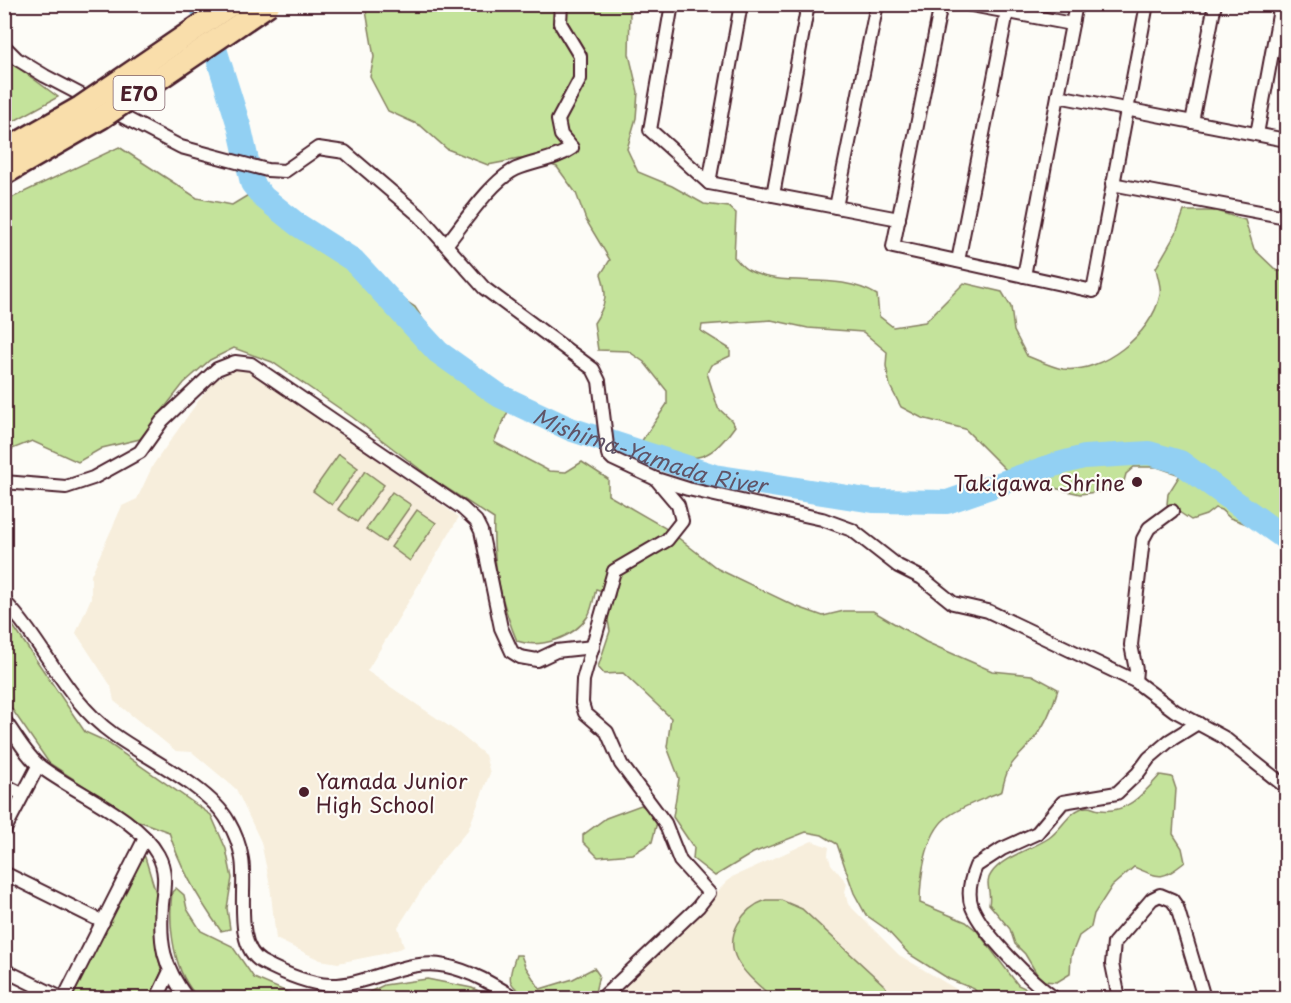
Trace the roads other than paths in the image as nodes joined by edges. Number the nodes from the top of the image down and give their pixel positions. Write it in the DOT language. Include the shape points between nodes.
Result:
graph roads {
  1 [pos="232,4"];
  2 [pos="268,4"];
  3 [pos="561,4"];
  4 [pos="672,4"];
  5 [pos="741,4"];
  6 [pos="808,4"];
  7 [pos="877,4"];
  8 [pos="941,4"];
  9 [pos="966,4"];
  10 [pos="1076,4"];
  11 [pos="1147,4"];
  12 [pos="1215,4"];
  13 [pos="1281,4"];
  14 [pos="1007,12"];
  15 [pos="1072,24"];
  16 [pos="4,46"];
  17 [pos="1058,96"];
  18 [pos="1125,111"];
  19 [pos="1192,122"];
  20 [pos="1257,134"];
  21 [pos="1287,140"];
  22 [pos="4,151"];
  23 [pos="4,174"];
  24 [pos="709,183"];
  25 [pos="1112,184"];
  26 [pos="772,195"];
  27 [pos="836,207"];
  28 [pos="1287,217"];
  29 [pos="898,219"];
  30 [pos="446,245"];
  31 [pos="958,261"];
  32 [pos="1024,276"];
  33 [pos="656,479"];
  34 [pos="4,482"];
  35 [pos="1172,511"];
  36 [pos="4,601"];
  37 [pos="593,646"];
  38 [pos="1134,681"];
  39 [pos="4,720"];
  40 [pos="1198,723"];
  41 [pos="38,766"];
  42 [pos="4,785"];
  43 [pos="1287,787"];
  44 [pos="22,794"];
  45 [pos="4,831"];
  46 [pos="144,838"];
  47 [pos="4,873"];
  48 [pos="103,922"];
  49 [pos="4,970"];
  50 [pos="169,973"];
  51 [pos="62,999"];
  52 [pos="157,999"];
  53 [pos="187,999"];
  54 [pos="515,999"];
  55 [pos="602,999"];
  56 [pos="1054,999"];
  57 [pos="1119,999"];
  58 [pos="1204,999"];
  1 -- 22 [label="highway, E70, bridge" via="81,107"];
  2 -- 23 [label="highway, E70, bridge" via="101,118"];
  3 -- 30 [label="street" via="560,23 580,56 580,79 558,120 561,135 572,148 514,170"];
  4 -- 24 [label="street" via="650,130"];
  5 -- 24 [label="street"];
  6 -- 26 [label="street"];
  7 -- 27 [label="street"];
  8 -- 29 [label="street"];
  9 -- 14 [label="street"];
  10 -- 15 [label="street"];
  11 -- 18 [label="street"];
  12 -- 19 [label="street"];
  13 -- 20 [label="street"];
  14 -- 15 [label="street"];
  14 -- 31 [label="street"];
  15 -- 17 [label="street"];
  16 -- 30 [label="street" via="45,76 156,135 226,161 285,171 318,148 345,152 421,217"];
  17 -- 18 [label="street"];
  17 -- 32 [label="street"];
  18 -- 19 [label="street"];
  18 -- 25 [label="street"];
  19 -- 20 [label="street"];
  20 -- 21 [label="street"];
  24 -- 26 [label="street"];
  25 -- 28 [label="street"];
  25 -- 32 [label="street" via="1093,291"];
  26 -- 27 [label="street"];
  27 -- 29 [label="street"];
  29 -- 31 [label="street" via="893,247"];
  30 -- 33 [label="street" via="484,288 593,369 601,394 608,454"];
  31 -- 32 [label="street"];
  33 -- 37 [label="street" via="678,505 682,520 667,540 614,571"];
  33 -- 38 [label="street" via="852,530 953,603 988,611"];
  34 -- 37 [label="street" via="66,487 93,478 140,452 162,421 217,369 235,362 251,364 477,521 501,628 512,652 537,660 556,651"];
  35 -- 38 [label="street" via="1149,528 1143,539 1131,645"];
  36 -- 54 [label="street" via="23,621 90,715 219,807 238,842 244,938 259,961 291,975 330,985 397,968 445,965 496,986"];
  37 -- 55 [label="street" via="582,688 585,713 607,732 621,764 665,824 680,861 709,893"];
  38 -- 40 [label="street"];
  39 -- 41 [label="street"];
  40 -- 43 [label="street" via="1223,737"];
  40 -- 56 [label="street" via="1149,758 1117,793 1063,802 1037,833 976,866 970,892 971,905 980,921"];
  41 -- 44 [label="street"];
  41 -- 46 [label="street"];
  42 -- 44 [label="street"];
  44 -- 45 [label="street"];
  46 -- 48 [label="street"];
  46 -- 50 [label="street" via="158,854 164,871 161,940"];
  47 -- 48 [label="street"];
  48 -- 51 [label="street"];
  49 -- 51 [label="street"];
  50 -- 52 [label="street"];
  50 -- 53 [label="street"];
  57 -- 58 [label="street" via="1112,964 1114,943 1152,899 1160,895 1177,907"];
}
